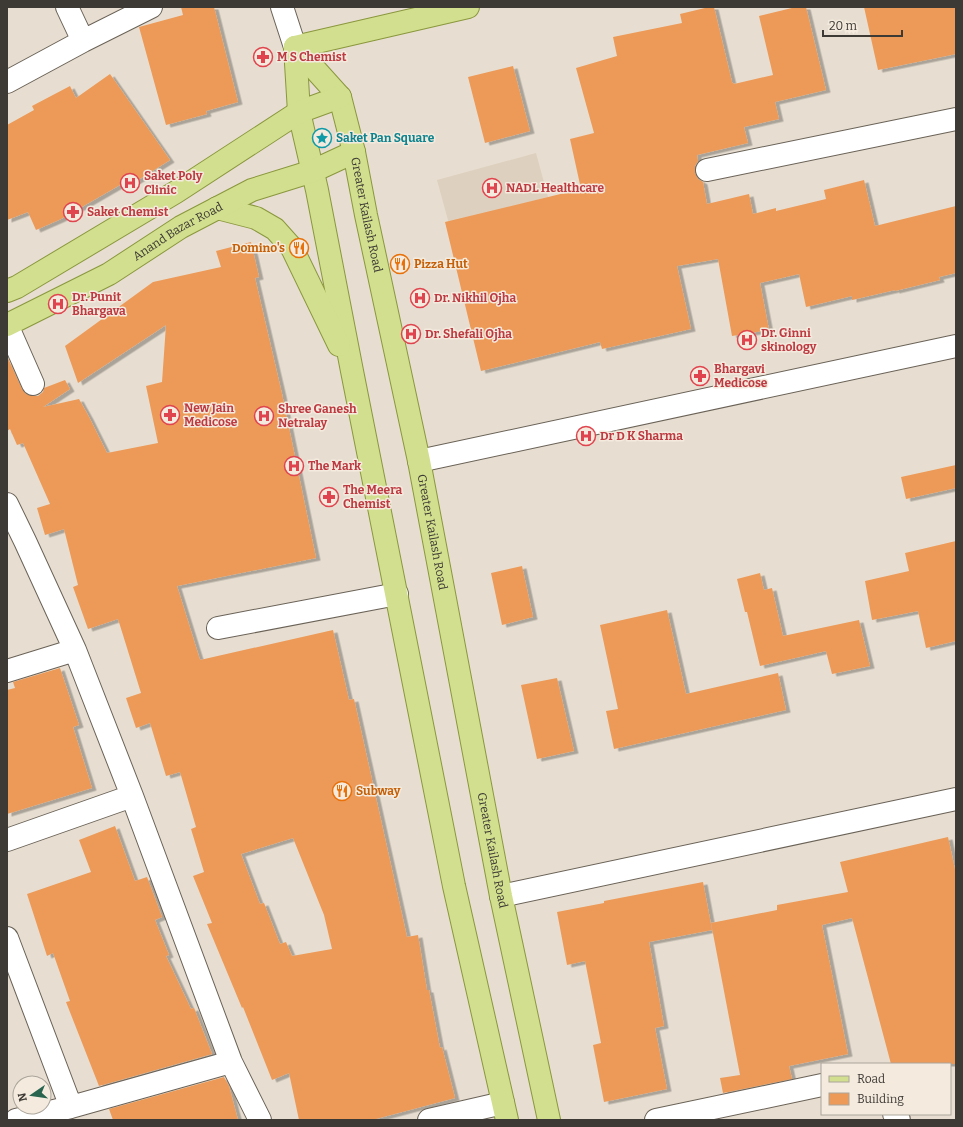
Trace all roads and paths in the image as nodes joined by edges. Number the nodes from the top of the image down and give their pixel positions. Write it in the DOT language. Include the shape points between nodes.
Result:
graph roads {
  1 [pos="67,7"];
  2 [pos="151,7"];
  3 [pos="468,7"];
  4 [pos="283,8"];
  5 [pos="83,41"];
  6 [pos="295,47"];
  7 [pos="7,82"];
  8 [pos="340,97"];
  9 [pos="299,112"];
  10 [pos="956,119"];
  11 [pos="354,152"];
  12 [pos="707,170"];
  13 [pos="313,171"];
  14 [pos="217,208"];
  15 [pos="7,291"];
  16 [pos="7,325"];
  17 [pos="956,346"];
  18 [pos="352,372"];
  19 [pos="33,384"];
  20 [pos="419,461"];
  21 [pos="7,504"];
  22 [pos="16,544"];
  23 [pos="397,594"];
  24 [pos="218,628"];
  25 [pos="75,650"];
  26 [pos="7,671"];
  27 [pos="132,796"];
  28 [pos="956,799"];
  29 [pos="7,840"];
  30 [pos="501,896"];
  31 [pos="7,938"];
  32 [pos="231,1062"];
  33 [pos="821,1085"];
  34 [pos="71,1106"];
  35 [pos="505,1111"];
  36 [pos="16,1120"];
  37 [pos="260,1120"];
  38 [pos="429,1120"];
  39 [pos="550,1120"];
  40 [pos="656,1120"];
  1 -- 5 [label="street"];
  2 -- 5 [label="street"];
  3 -- 6 [label="main road"];
  4 -- 6 [label="street"];
  5 -- 7 [label="street"];
  6 -- 8 [label="main road, Greater Kailash Road"];
  6 -- 9 [label="main road"];
  8 -- 9 [label="main road"];
  8 -- 11 [label="main road, Greater Kailash Road"];
  9 -- 13 [label="main road"];
  9 -- 15 [label="main road" via="176,192"];
  10 -- 12 [label="street"];
  11 -- 13 [label="main road, Anand Bazar Road"];
  11 -- 20 [label="main road, Greater Kailash Road"];
  13 -- 14 [label="main road, Anand Bazar Road" via="252,190"];
  13 -- 18 [label="main road"];
  14 -- 16 [label="main road, Anand Bazar Road" via="182,227 109,274"];
  14 -- 18 [label="main road" via="256,218 275,229 292,248"];
  16 -- 19 [label="street"];
  17 -- 20 [label="street"];
  18 -- 23 [label="main road"];
  20 -- 30 [label="main road, Greater Kailash Road"];
  21 -- 22 [label="street"];
  22 -- 25 [label="street"];
  23 -- 24 [label="street"];
  23 -- 35 [label="main road" via="454,886"];
  25 -- 26 [label="street"];
  25 -- 27 [label="street"];
  27 -- 29 [label="street"];
  27 -- 32 [label="street"];
  28 -- 30 [label="street"];
  30 -- 39 [label="main road, Greater Kailash Road"];
  31 -- 34 [label="street"];
  32 -- 34 [label="street"];
  32 -- 37 [label="street"];
  33 -- 40 [label="street"];
  34 -- 36 [label="street"];
  35 -- 38 [label="street"];
}
